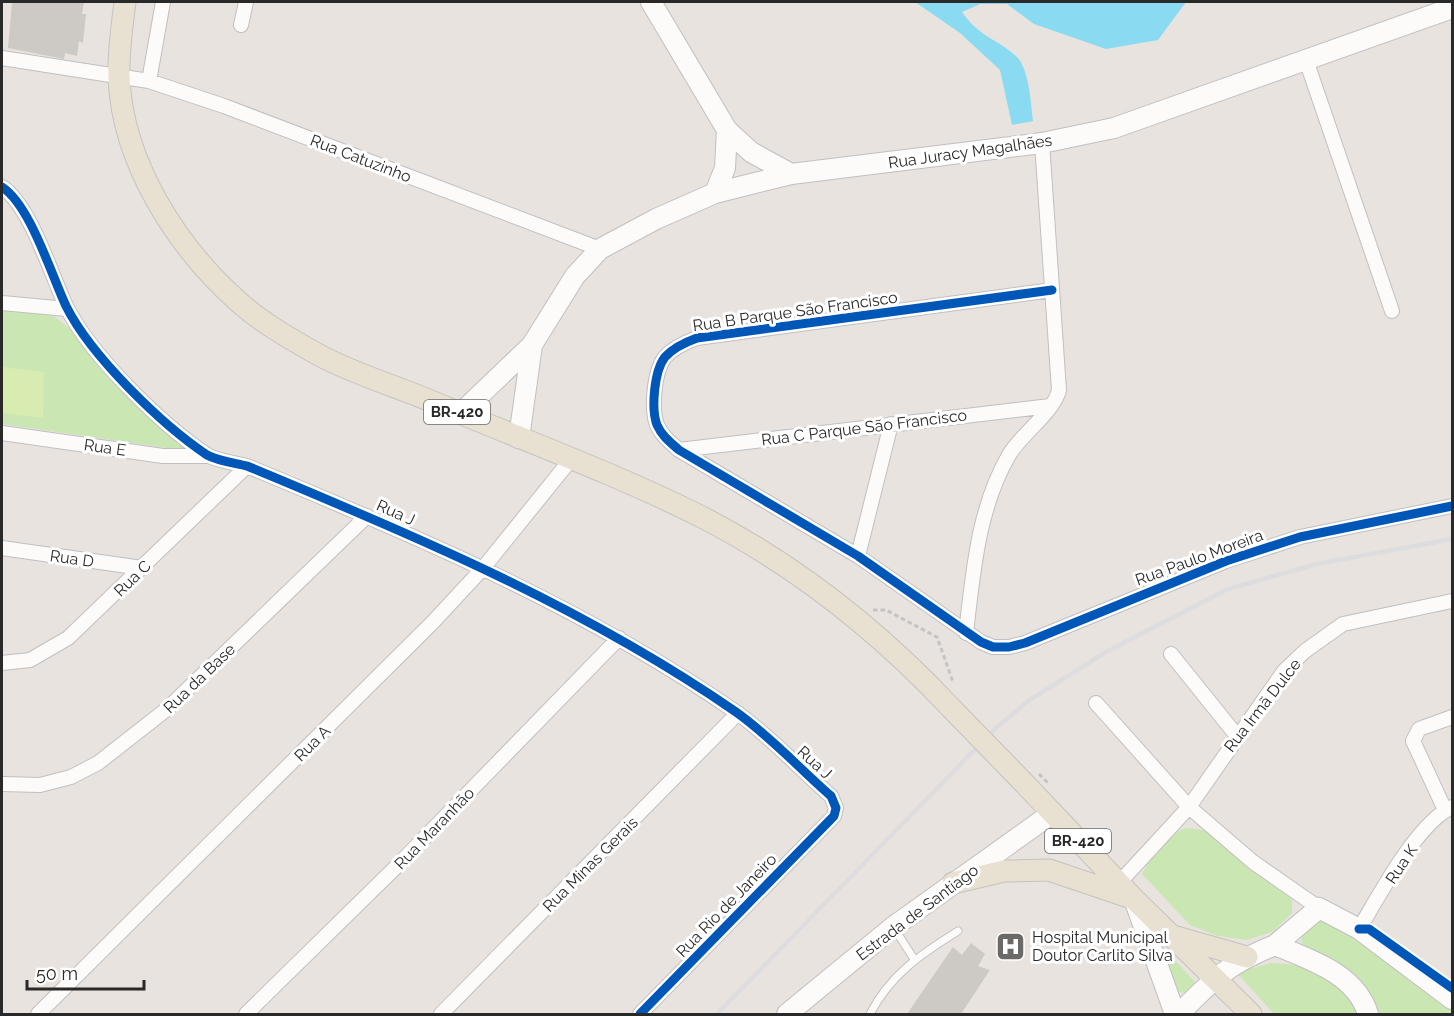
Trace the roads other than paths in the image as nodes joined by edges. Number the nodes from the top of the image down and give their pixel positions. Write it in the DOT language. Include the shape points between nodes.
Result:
graph roads {
  1 [pos="125,2"];
  2 [pos="163,2"];
  3 [pos="246,2"];
  4 [pos="651,2"];
  5 [pos="1452,8"];
  6 [pos="241,26"];
  7 [pos="2,58"];
  8 [pos="1306,60"];
  9 [pos="119,78"];
  10 [pos="149,81"];
  11 [pos="727,130"];
  12 [pos="1042,143"];
  13 [pos="791,174"];
  14 [pos="2,187"];
  15 [pos="715,193"];
  16 [pos="600,249"];
  17 [pos="1052,290"];
  18 [pos="2,303"];
  19 [pos="68,309"];
  20 [pos="1392,311"];
  21 [pos="532,345"];
  22 [pos="1050,406"];
  23 [pos="460,414"];
  24 [pos="891,424"];
  25 [pos="2,433"];
  26 [pos="519,438"];
  27 [pos="679,450"];
  28 [pos="209,456"];
  29 [pos="573,458"];
  30 [pos="247,466"];
  31 [pos="1452,506"];
  32 [pos="367,516"];
  33 [pos="2,548"];
  34 [pos="858,556"];
  35 [pos="483,567"];
  36 [pos="142,568"];
  37 [pos="1452,601"];
  38 [pos="966,633"];
  39 [pos="619,638"];
  40 [pos="1171,654"];
  41 [pos="2,663"];
  42 [pos="1096,703"];
  43 [pos="738,713"];
  44 [pos="1452,717"];
  45 [pos="1237,736"];
  46 [pos="2,784"];
  47 [pos="1189,807"];
  48 [pos="1449,809"];
  49 [pos="1051,814"];
  50 [pos="834,816"];
  51 [pos="953,883"];
  52 [pos="1119,883"];
  53 [pos="1134,899"];
  54 [pos="1319,908"];
  55 [pos="893,927"];
  56 [pos="1359,929"];
  57 [pos="958,931"];
  58 [pos="1171,936"];
  59 [pos="1275,945"];
  60 [pos="1247,957"];
  61 [pos="914,959"];
  62 [pos="1214,977"];
  63 [pos="1452,999"];
  64 [pos="41,1014"];
  65 [pos="246,1014"];
  66 [pos="441,1014"];
  67 [pos="640,1014"];
  68 [pos="788,1014"];
  69 [pos="870,1014"];
  70 [pos="1177,1014"];
  71 [pos="1251,1014"];
  72 [pos="1368,1014"];
  1 -- 9 [label="main road, BR-420"];
  2 -- 10 [label="street"];
  3 -- 6 [label="street"];
  4 -- 11 [label="street"];
  5 -- 8 [label="street, Rua Juracy Magalhães"];
  7 -- 9 [label="street, Rua Catuzinho"];
  8 -- 12 [label="street, Rua Juracy Magalhães" via="1114,129"];
  8 -- 20 [label="street"];
  9 -- 10 [label="street, Rua Catuzinho"];
  9 -- 23 [label="main road, BR-420" via="142,172 180,237 207,271 242,305 322,356"];
  10 -- 16 [label="street, Rua Catuzinho"];
  11 -- 13 [label="street" via="751,152"];
  11 -- 15 [label="street" via="725,168"];
  12 -- 13 [label="street, Rua Juracy Magalhães"];
  12 -- 17 [label="street"];
  13 -- 15 [label="street, Rua Juracy Magalhães"];
  14 -- 19 [label="street, Rua J" via="19,202"];
  15 -- 16 [label="street, Rua Juracy Magalhães"];
  16 -- 21 [label="street, Rua Juracy Magalhães" via="575,276"];
  17 -- 22 [label="street" via="1059,390"];
  17 -- 27 [label="street, Rua B Parque São Francisco" via="697,338 665,358 658,370 656,424"];
  18 -- 19 [label="street"];
  19 -- 28 [label="street, Rua J" via="107,365"];
  21 -- 23 [label="street"];
  21 -- 26 [label="street"];
  22 -- 24 [label="street, Rua C Parque São Francisco"];
  22 -- 38 [label="street" via="1008,457 988,506 973,574"];
  23 -- 26 [label="main road, BR-420"];
  24 -- 27 [label="street, Rua C Parque São Francisco"];
  24 -- 34 [label="street"];
  25 -- 28 [label="street, Rua E" via="163,456"];
  26 -- 29 [label="main road, BR-420"];
  27 -- 34 [label="street, Rua B Parque São Francisco"];
  28 -- 30 [label="street, Rua J"];
  29 -- 35 [label="street, Rua A"];
  29 -- 49 [label="main road, BR-420, bridge" via="702,518 783,563 847,610 951,708"];
  30 -- 32 [label="street, Rua J"];
  30 -- 36 [label="street, Rua C"];
  31 -- 38 [label="street, Rua Paulo Moreira" via="1300,537 1226,561 1009,647 993,646"];
  32 -- 35 [label="street, Rua J"];
  32 -- 46 [label="street, Rua da Base" via="167,709 115,750 71,777 40,785"];
  33 -- 36 [label="street, Rua D"];
  34 -- 38 [label="street, Rua B Parque São Francisco"];
  35 -- 39 [label="street, Rua J"];
  35 -- 64 [label="street, Rua A" via="433,622"];
  36 -- 41 [label="street, Rua C" via="68,638 30,660"];
  37 -- 45 [label="street, Rua Irmã Dulce" via="1360,619 1329,632 1284,671"];
  39 -- 43 [label="street, Rua J"];
  39 -- 65 [label="street, Rua Maranhão"];
  40 -- 45 [label="street"];
  42 -- 47 [label="street"];
  43 -- 50 [label="street, Rua J" via="831,796 836,808"];
  43 -- 66 [label="street, Rua Minas Gerais"];
  44 -- 48 [label="street" via="1419,729 1413,741"];
  45 -- 47 [label="street, Rua Irmã Dulce"];
  47 -- 52 [label="street, Rua Irmã Dulce"];
  47 -- 54 [label="street" via="1252,862"];
  48 -- 56 [label="street, Rua K" via="1406,854"];
  49 -- 51 [label="street, Estrada de Santiago"];
  49 -- 52 [label="main road, BR-420"];
  50 -- 67 [label="street, Rua Rio de Janeiro"];
  51 -- 53 [label="main road" via="1004,871 1049,870"];
  51 -- 55 [label="street, Estrada de Santiago"];
  52 -- 53 [label="main road, BR-420"];
  53 -- 58 [label="main road, BR-420"];
  53 -- 70 [label="street"];
  54 -- 56 [label="street"];
  54 -- 59 [label="street"];
  55 -- 61 [label="lane"];
  55 -- 68 [label="street, Estrada de Santiago"];
  56 -- 63 [label="street"];
  57 -- 61 [label="lane"];
  58 -- 60 [label="main road"];
  58 -- 62 [label="main road, BR-420"];
  59 -- 60 [label="street"];
  59 -- 72 [label="street" via="1338,975 1363,1000"];
  60 -- 62 [label="street"];
  61 -- 69 [label="lane" via="886,987"];
  62 -- 70 [label="street"];
  62 -- 71 [label="main road, BR-420"];
}
